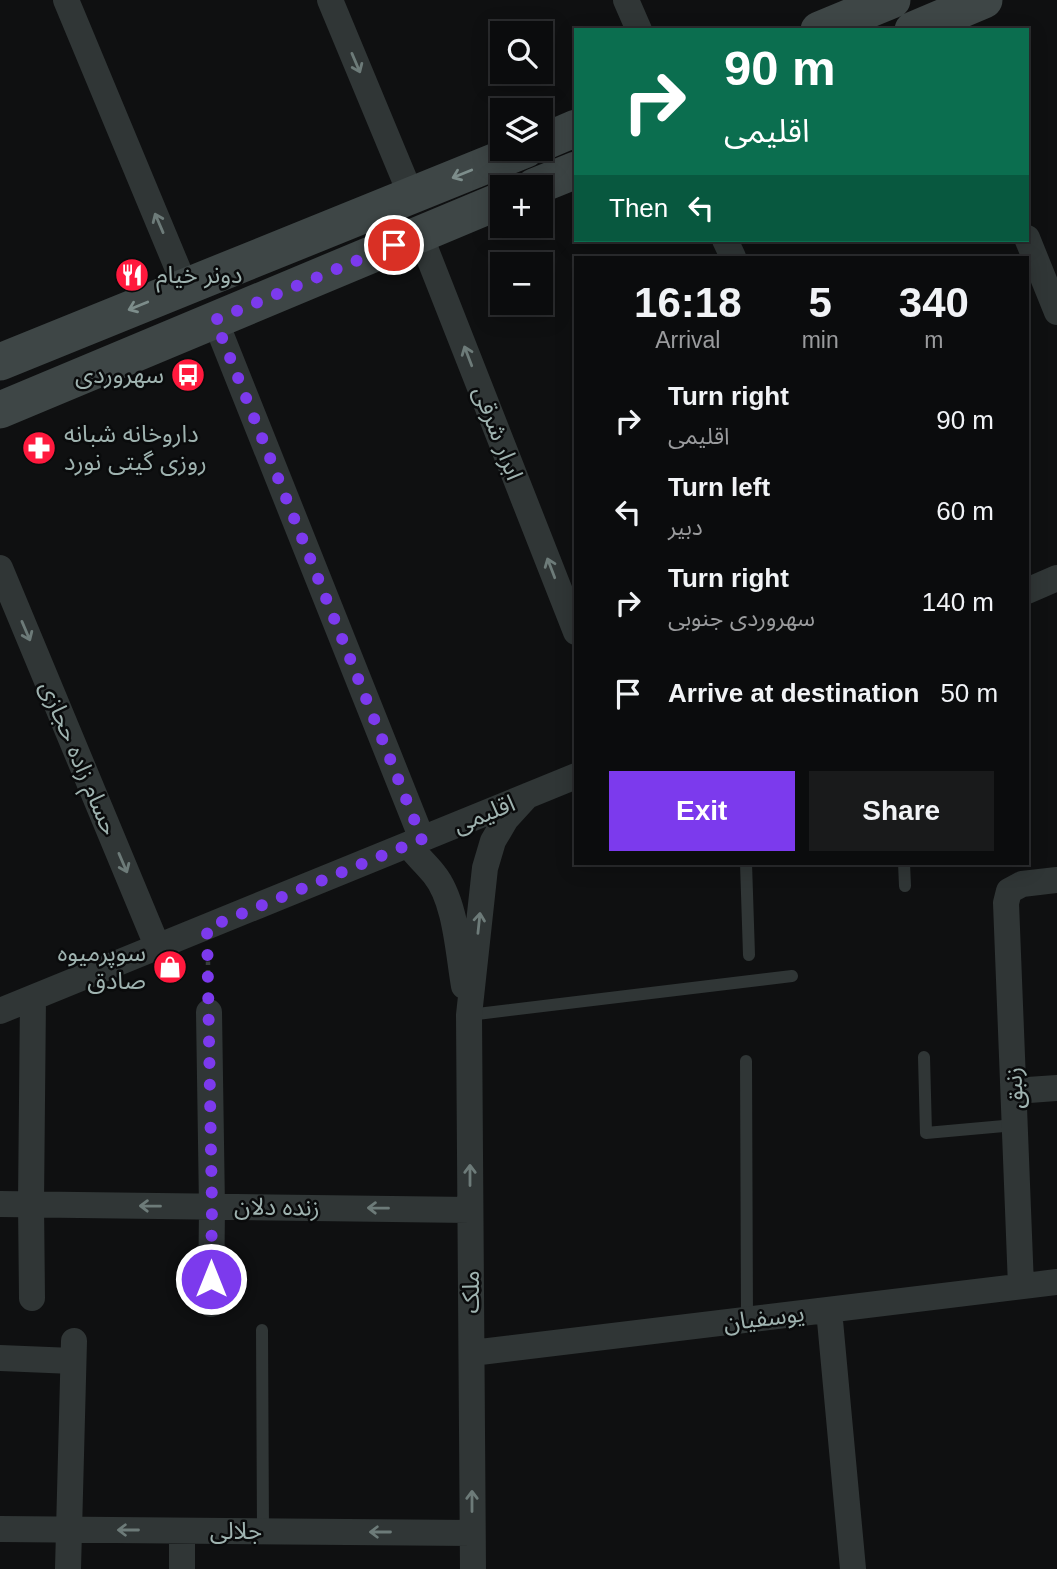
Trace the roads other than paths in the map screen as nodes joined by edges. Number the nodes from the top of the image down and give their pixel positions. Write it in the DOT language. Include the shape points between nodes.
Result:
graph roads {
  1 [pos="66,0"];
  2 [pos="330,0"];
  3 [pos="626,0"];
  4 [pos="892,0"];
  5 [pos="984,0"];
  6 [pos="932,26"];
  7 [pos="638,28"];
  8 [pos="824,28"];
  9 [pos="574,129"];
  10 [pos="553,138"];
  11 [pos="496,161"];
  12 [pos="574,171"];
  13 [pos="553,179"];
  14 [pos="411,195"];
  15 [pos="490,206"];
  16 [pos="420,235"];
  17 [pos="1029,242"];
  18 [pos="186,286"];
  19 [pos="1057,312"];
  20 [pos="215,320"];
  21 [pos="0,362"];
  22 [pos="0,410"];
  23 [pos="0,568"];
  24 [pos="1057,578"];
  25 [pos="1029,589"];
  26 [pos="574,627"];
  27 [pos="574,777"];
  28 [pos="527,796"];
  29 [pos="415,842"];
  30 [pos="746,865"];
  31 [pos="904,865"];
  32 [pos="1057,880"];
  33 [pos="905,886"];
  34 [pos="158,948"];
  35 [pos="749,955"];
  36 [pos="792,976"];
  37 [pos="33,998"];
  38 [pos="0,1011"];
  39 [pos="209,1012"];
  40 [pos="469,1015"];
  41 [pos="924,1057"];
  42 [pos="746,1061"];
  43 [pos="1057,1088"];
  44 [pos="1014,1091"];
  45 [pos="1015,1125"];
  46 [pos="31,1203"];
  47 [pos="0,1204"];
  48 [pos="212,1207"];
  49 [pos="471,1210"];
  50 [pos="1057,1282"];
  51 [pos="1021,1286"];
  52 [pos="32,1298"];
  53 [pos="211,1304"];
  54 [pos="829,1310"];
  55 [pos="747,1320"];
  56 [pos="262,1330"];
  57 [pos="471,1353"];
  58 [pos="0,1358"];
  59 [pos="0,1529"];
  60 [pos="69,1530"];
  61 [pos="182,1531"];
  62 [pos="263,1531"];
  63 [pos="472,1532"];
  64 [pos="68,1569"];
  65 [pos="182,1569"];
  66 [pos="473,1569"];
  67 [pos="853,1569"];
  18 -- 1 [label="street, one-way"];
  2 -- 14 [label="street, one-way"];
  3 -- 7 [label="street"];
  4 -- 8 [label="main road"];
  5 -- 6 [label="main road"];
  9 -- 10 [label="main road"];
  11 -- 14 [label="main road, one-way"];
  12 -- 13 [label="main road"];
  14 -- 18 [label="main road"];
  15 -- 16 [label="main road"];
  16 -- 20 [label="main road"];
  26 -- 16 [label="street, ابرار شرقی, one-way"];
  17 -- 19 [label="street"];
  18 -- 21 [label="main road, one-way"];
  20 -- 22 [label="main road"];
  20 -- 29 [label="street"];
  23 -- 34 [label="street, حسام زاده حجازی, one-way"];
  24 -- 25 [label="street"];
  27 -- 28 [label="street, اقلیمی"];
  28 -- 29 [label="street, اقلیمی"];
  40 -- 28 [label="street, one-way" via="485,868 493,841"];
  29 -- 34 [label="street, اقلیمی"];
  29 -- 40 [label="street" via="446,896"];
  30 -- 35 [label="lane"];
  31 -- 33 [label="lane"];
  32 -- 44 [label="street, زنبق" via="1022,884 1009,891 1006,903"];
  34 -- 37 [label="street, اقلیمی"];
  36 -- 40 [label="lane"];
  37 -- 38 [label="street, اقلیمی"];
  37 -- 46 [label="street"];
  39 -- 48 [label="street"];
  49 -- 40 [label="street, ملک, one-way"];
  41 -- 45 [label="lane" via="926,1133"];
  42 -- 55 [label="lane"];
  43 -- 44 [label="street"];
  44 -- 45 [label="street, زنبق"];
  45 -- 51 [label="street, زنبق"];
  46 -- 47 [label="street, زنده دلان"];
  48 -- 46 [label="street, زنده دلان, one-way"];
  46 -- 52 [label="street"];
  49 -- 48 [label="street, زنده دلان, one-way"];
  48 -- 53 [label="street"];
  49 -- 57 [label="street, ملک"];
  50 -- 51 [label="street, یوسفیان"];
  51 -- 54 [label="street, یوسفیان"];
  54 -- 55 [label="street, یوسفیان"];
  54 -- 67 [label="street"];
  55 -- 57 [label="street, یوسفیان"];
  56 -- 62 [label="lane"];
  63 -- 57 [label="street, ملک, one-way"];
  58 -- 60 [label="street" via="74,1351"];
  59 -- 60 [label="street, جلالی"];
  61 -- 60 [label="street, جلالی, one-way"];
  60 -- 64 [label="street"];
  61 -- 62 [label="street, جلالی"];
  61 -- 65 [label="street"];
  63 -- 62 [label="street, جلالی, one-way"];
  63 -- 66 [label="street, ملک"];
}
